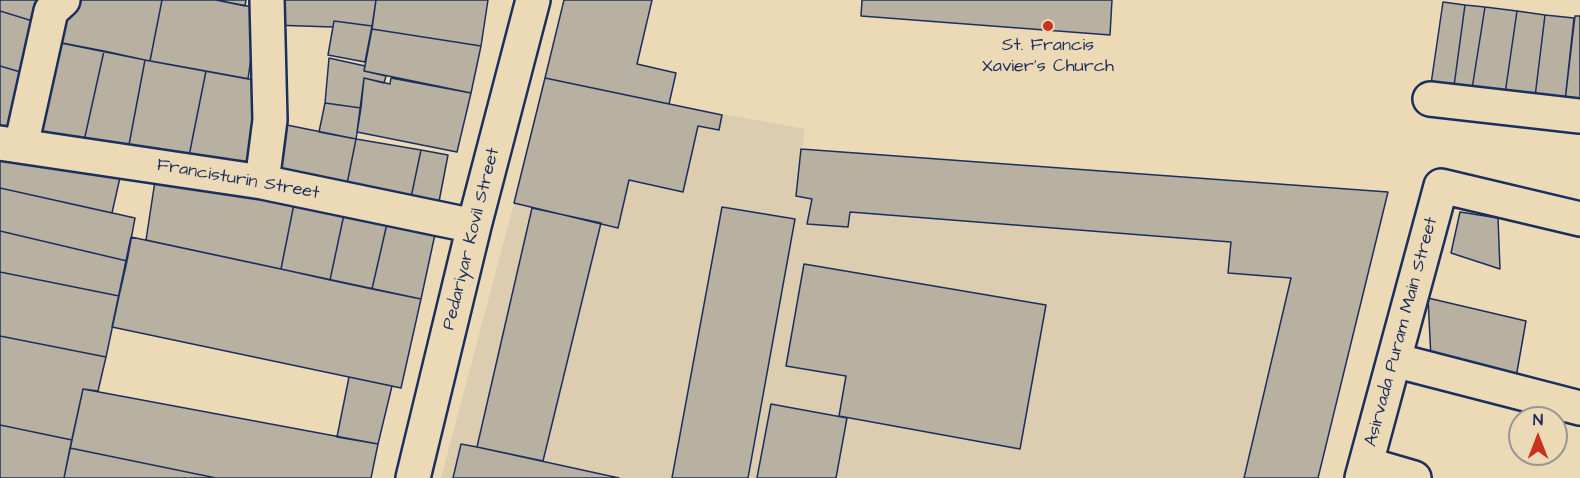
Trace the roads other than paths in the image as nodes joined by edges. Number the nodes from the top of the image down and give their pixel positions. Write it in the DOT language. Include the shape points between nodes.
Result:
graph roads {
  1 [pos="63,0"];
  2 [pos="267,0"];
  3 [pos="533,0"];
  4 [pos="1430,99"];
  5 [pos="1580,116"];
  6 [pos="11,145"];
  7 [pos="262,182"];
  8 [pos="1580,219"];
  9 [pos="474,226"];
  10 [pos="1394,360"];
  11 [pos="1580,408"];
  12 [pos="1364,471"];
  13 [pos="413,478"];
  14 [pos="1414,478"];
  1 -- 6 [label="street" via="51,12"];
  2 -- 7 [label="street" via="270,120"];
  3 -- 9 [label="street, Pedariyar Kovil Street"];
  4 -- 5 [label="street"];
  6 -- 7 [label="street, Francisturin Street"];
  7 -- 9 [label="street, Francisturin Street"];
  8 -- 10 [label="street, Asirvada Puram Main Street" via="1442,186"];
  9 -- 13 [label="street, Pedariyar Kovil Street"];
  10 -- 11 [label="street"];
  10 -- 12 [label="street, Asirvada Puram Main Street"];
  12 -- 14 [label="street"];
}
